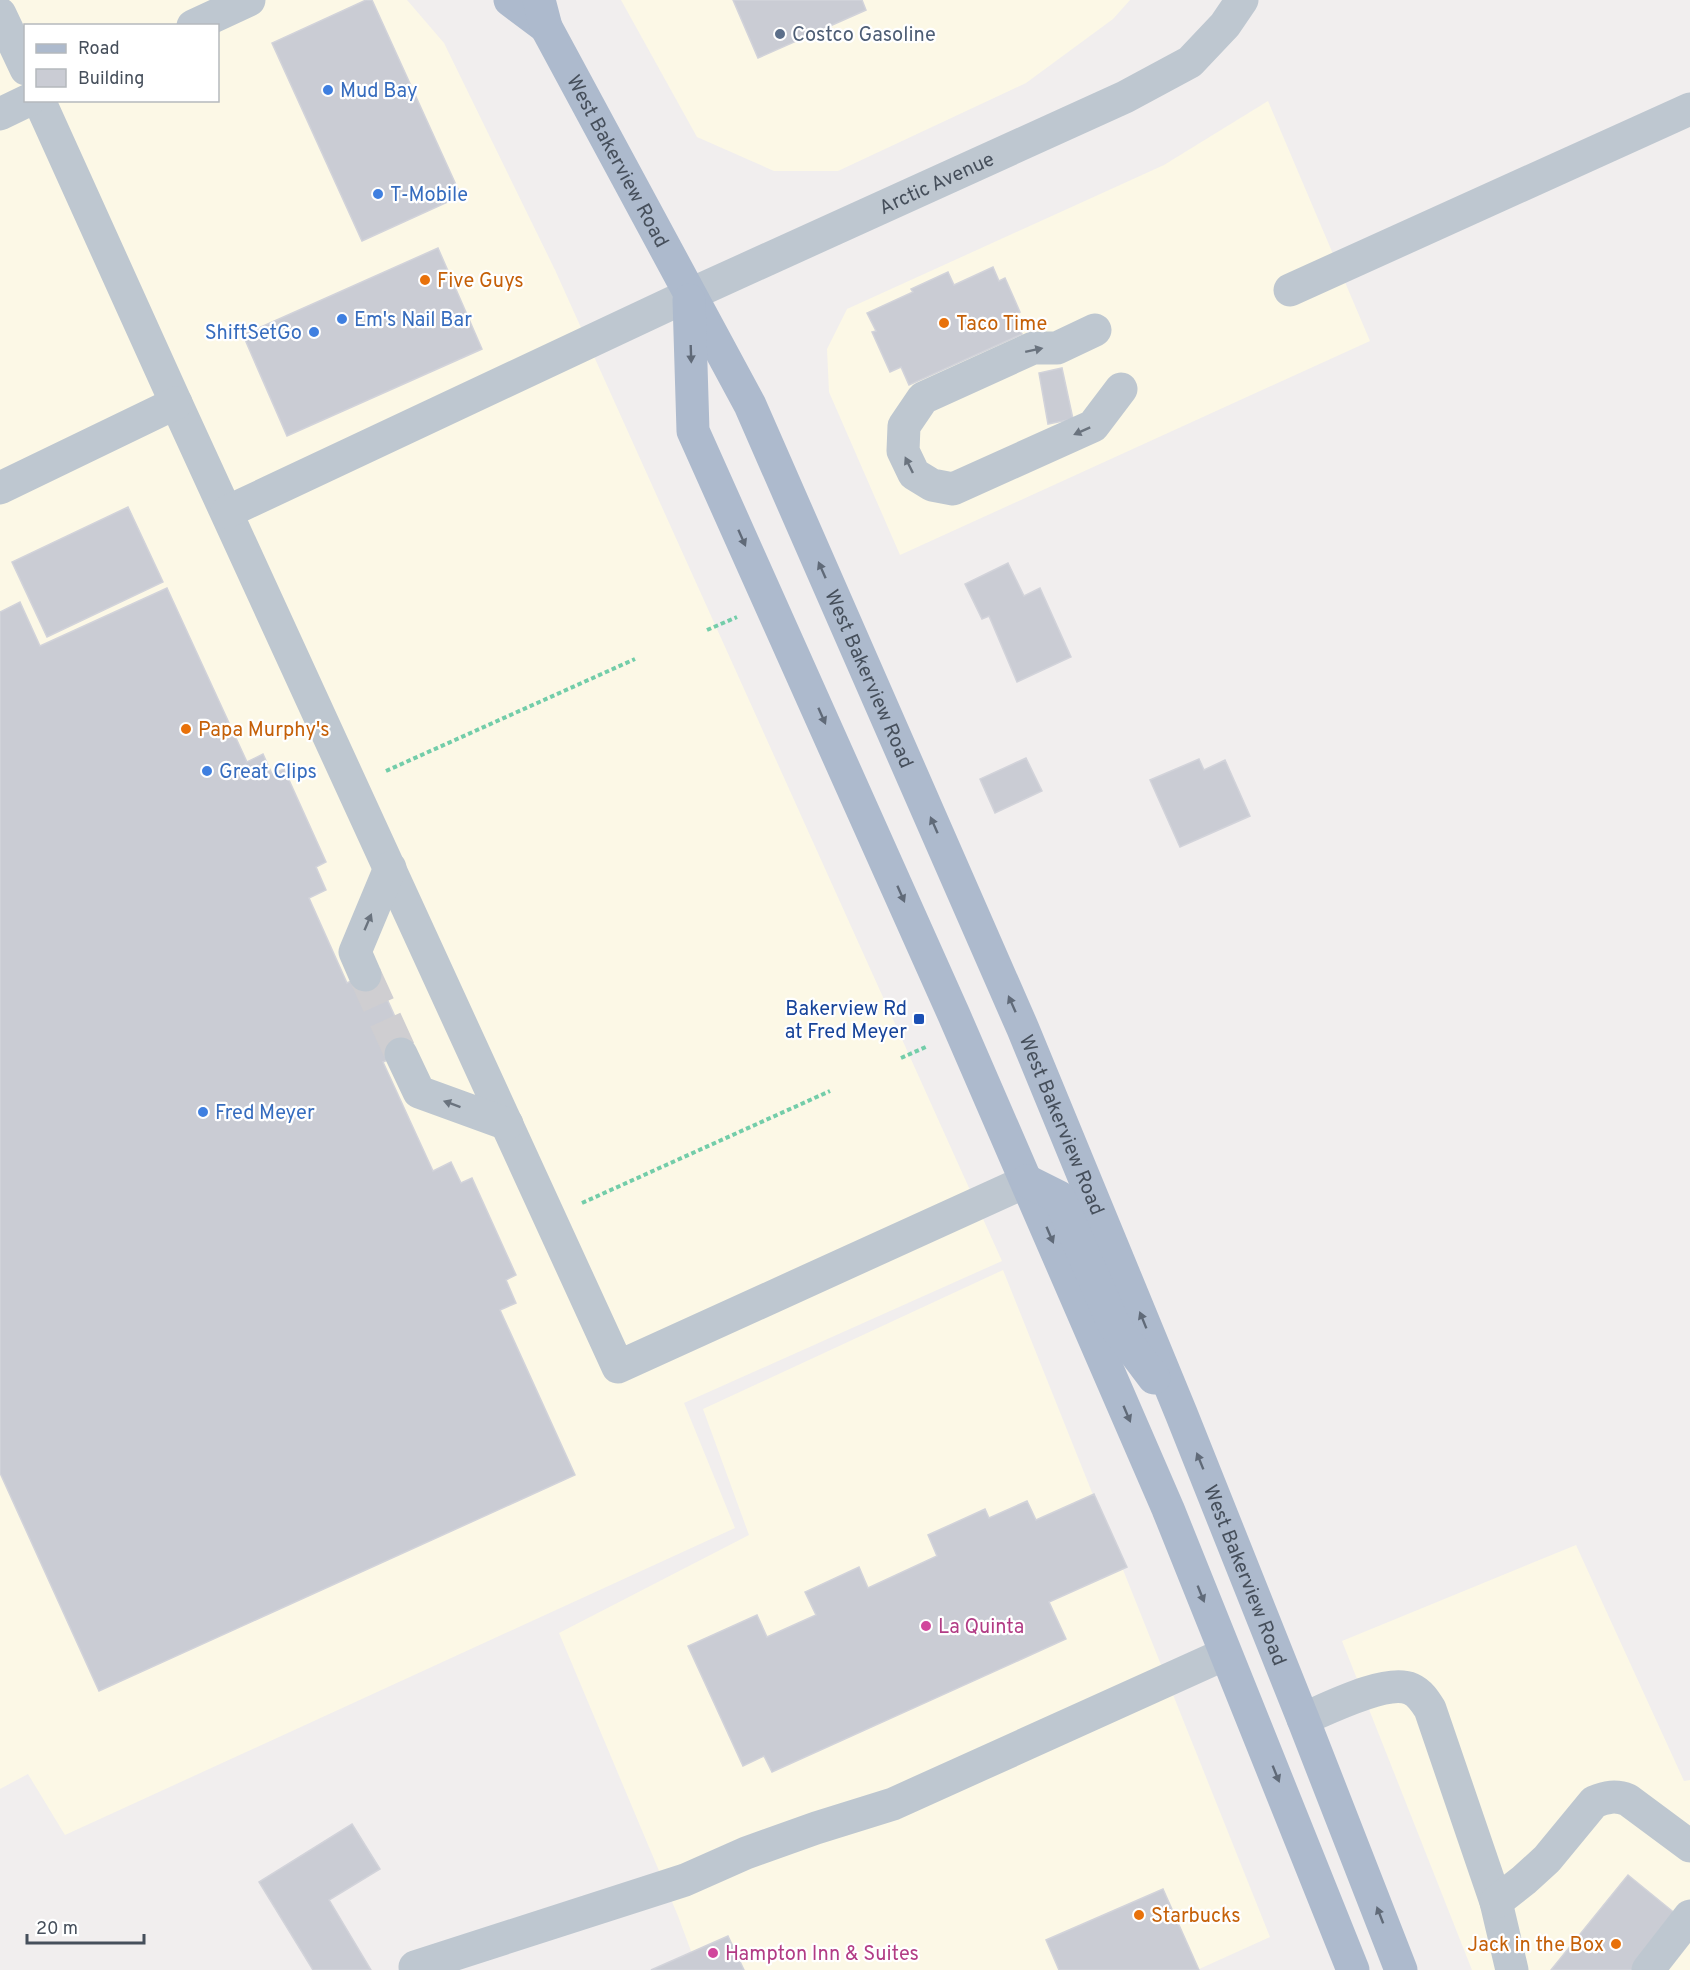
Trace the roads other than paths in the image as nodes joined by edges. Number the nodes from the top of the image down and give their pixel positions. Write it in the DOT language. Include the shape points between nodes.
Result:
graph roads {
  1 [pos="249,0"];
  2 [pos="510,0"];
  3 [pos="1242,0"];
  4 [pos="0,14"];
  5 [pos="542,14"];
  6 [pos="197,24"];
  7 [pos="24,65"];
  8 [pos="25,102"];
  9 [pos="40,102"];
  10 [pos="1690,110"];
  11 [pos="0,114"];
  12 [pos="1290,290"];
  13 [pos="689,295"];
  14 [pos="1095,330"];
  15 [pos="1121,389"];
  16 [pos="176,403"];
  17 [pos="0,488"];
  18 [pos="227,512"];
  19 [pos="390,868"];
  20 [pos="365,975"];
  21 [pos="401,1054"];
  22 [pos="507,1124"];
  23 [pos="1027,1181"];
  24 [pos="1181,1413"];
  25 [pos="1225,1654"];
  26 [pos="1303,1719"];
  27 [pos="1690,1846"];
  28 [pos="1496,1902"];
  29 [pos="1690,1917"];
  30 [pos="415,1967"];
  31 [pos="1353,1970"];
  32 [pos="1401,1970"];
  33 [pos="1512,1970"];
  34 [pos="1648,1970"];
  1 -- 6 [label="street"];
  2 -- 5 [label="main road, West Bakerview Road"];
  3 -- 13 [label="street, Arctic Avenue" via="1225,25 1190,62 1125,97"];
  4 -- 7 [label="street"];
  5 -- 13 [label="main road, West Bakerview Road"];
  8 -- 11 [label="street"];
  9 -- 16 [label="street"];
  10 -- 12 [label="street"];
  13 -- 18 [label="street, Arctic Avenue"];
  13 -- 23 [label="main road, West Bakerview Road, one-way" via="693,431"];
  24 -- 13 [label="main road, West Bakerview Road, one-way" via="1023,1029 755,416"];
  15 -- 14 [label="street, one-way" via="1093,426 953,489 932,485 914,474 903,451 904,426 923,398 1033,348 1057,348"];
  16 -- 17 [label="street"];
  16 -- 18 [label="street"];
  18 -- 19 [label="street"];
  20 -- 19 [label="street, one-way" via="355,952"];
  19 -- 22 [label="street"];
  22 -- 21 [label="street, one-way" via="419,1092"];
  22 -- 23 [label="street" via="618,1367"];
  23 -- 24 [label="main road" via="1059,1197 1114,1325"];
  23 -- 25 [label="main road, West Bakerview Road, one-way" via="1168,1509"];
  26 -- 24 [label="main road, West Bakerview Road, one-way"];
  25 -- 30 [label="street" via="892,1804 746,1853 685,1880"];
  25 -- 31 [label="main road, West Bakerview Road, one-way"];
  26 -- 28 [label="street" via="1389,1686 1409,1688 1420,1695 1430,1709"];
  32 -- 26 [label="main road, West Bakerview Road, one-way"];
  27 -- 28 [label="street" via="1628,1800 1604,1798 1594,1802 1547,1859"];
  28 -- 33 [label="street"];
  29 -- 34 [label="street"];
}
